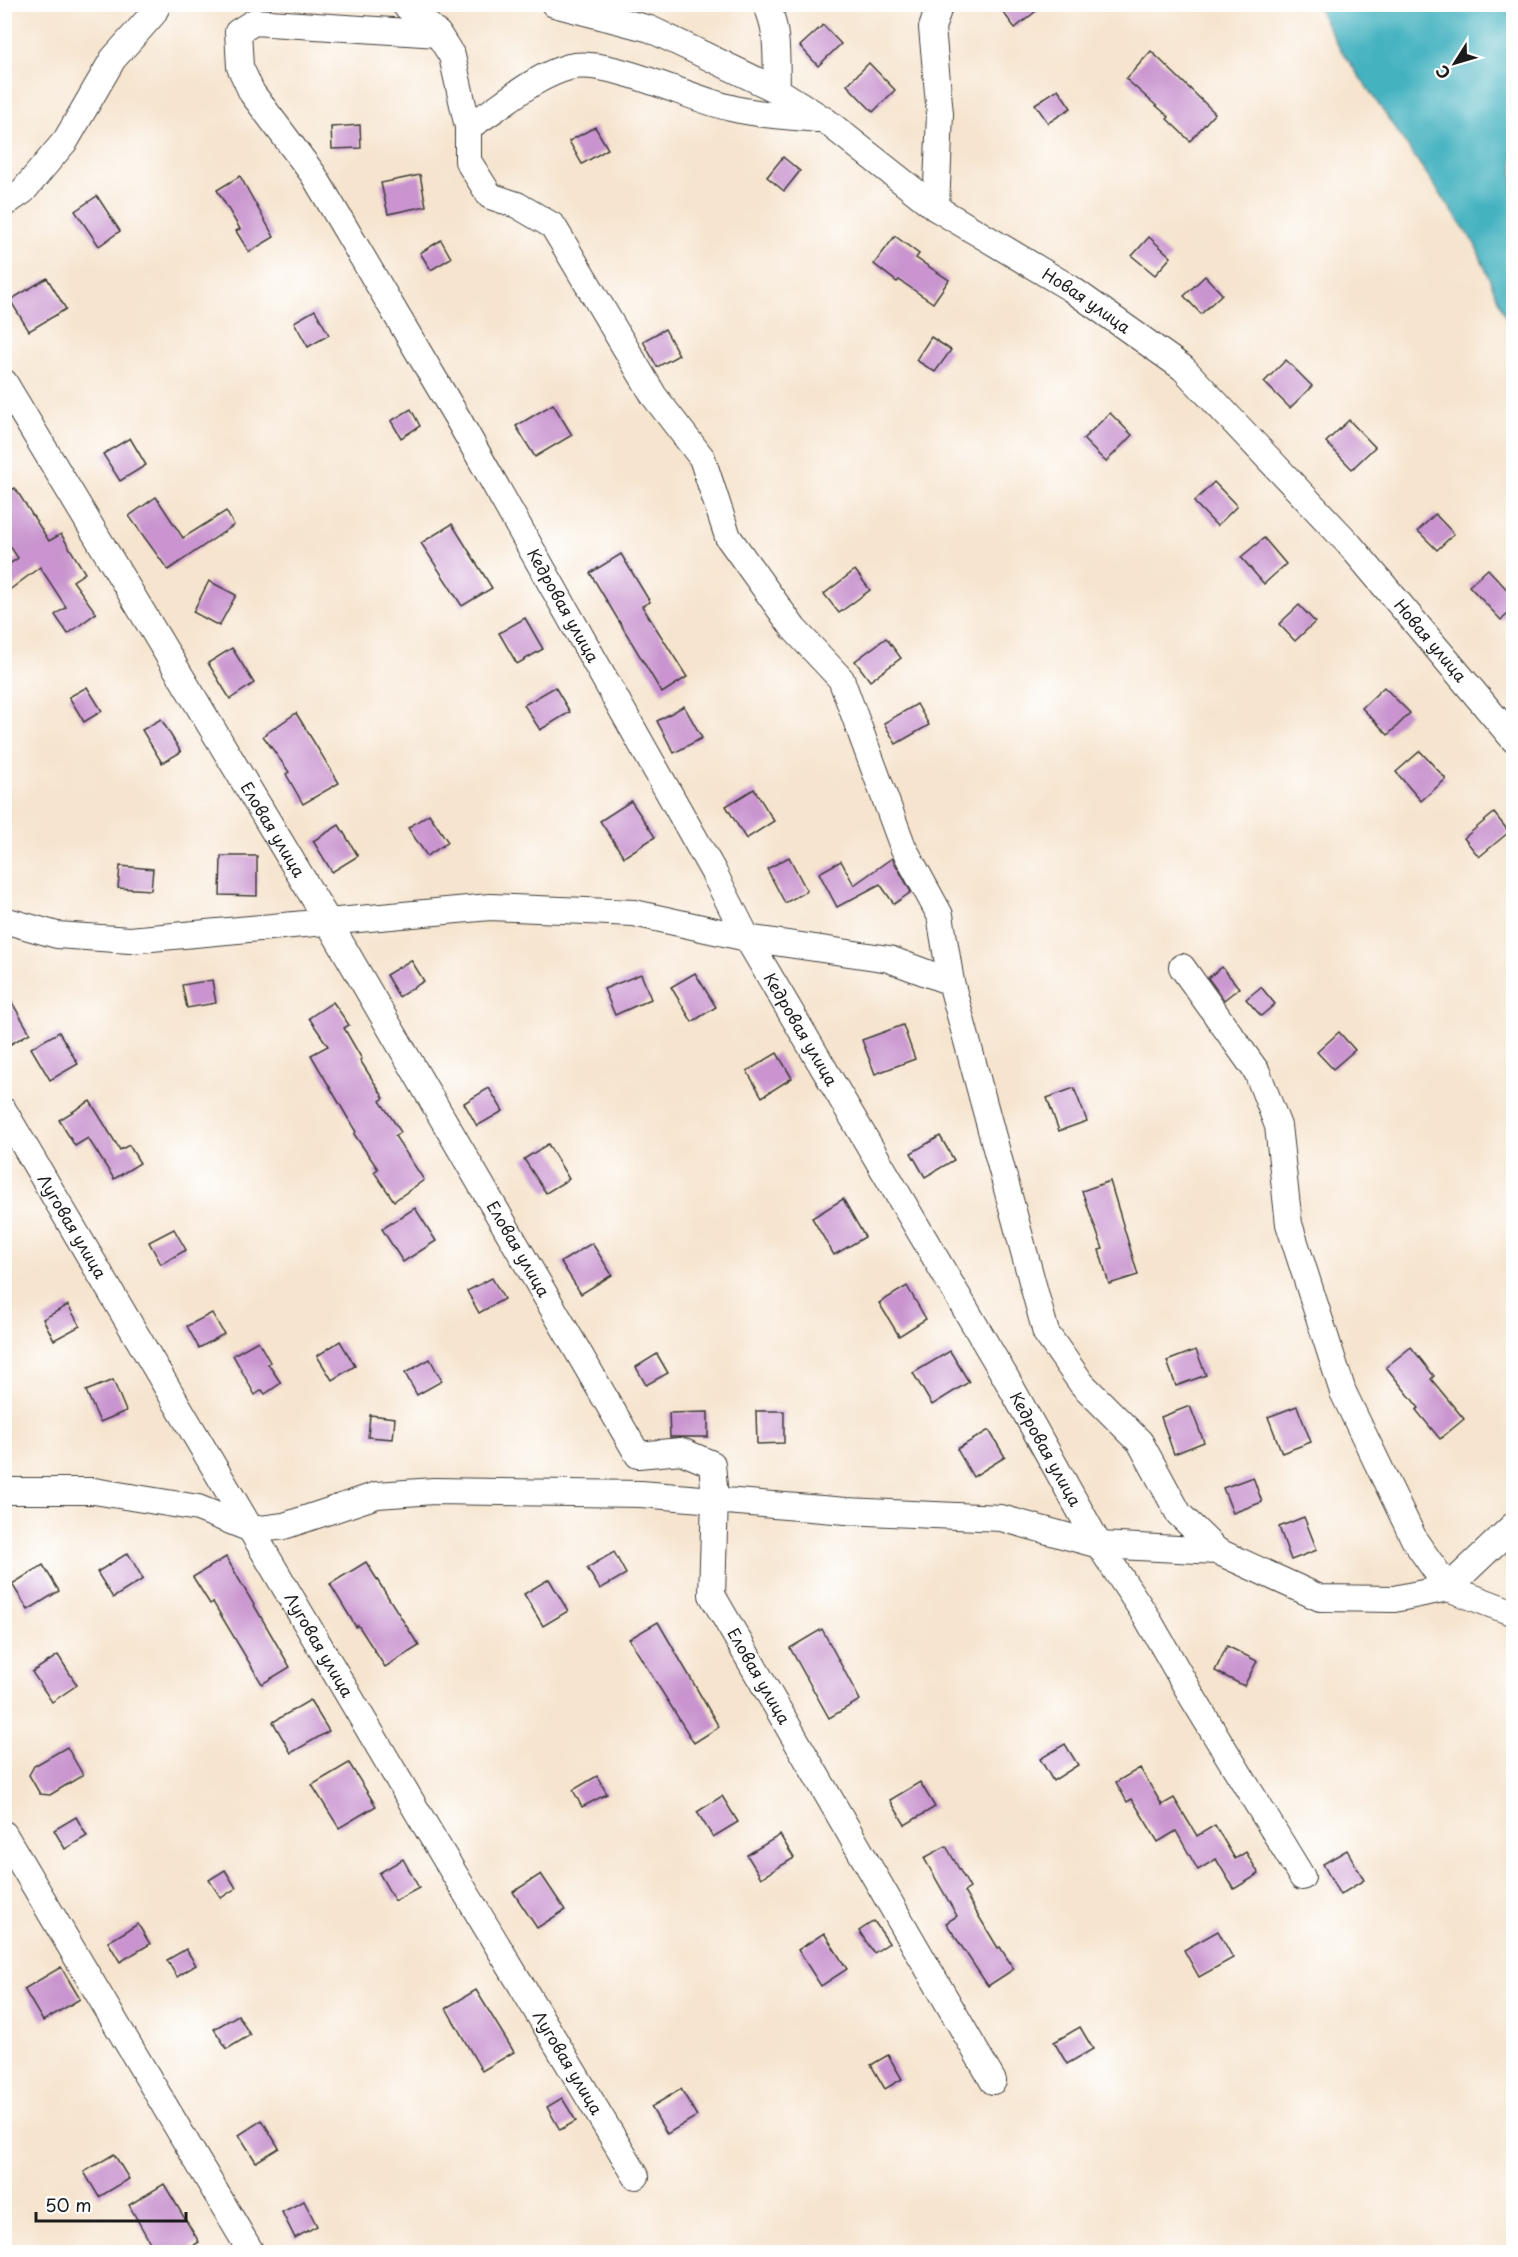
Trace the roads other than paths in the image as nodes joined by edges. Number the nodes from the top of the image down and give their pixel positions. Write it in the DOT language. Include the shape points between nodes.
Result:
graph roads {
  1 [pos="158,4"];
  2 [pos="404,4"];
  3 [pos="554,4"];
  4 [pos="766,4"];
  5 [pos="940,4"];
  6 [pos="438,34"];
  7 [pos="777,90"];
  8 [pos="826,120"];
  9 [pos="468,127"];
  10 [pos="4,204"];
  11 [pos="936,208"];
  12 [pos="4,382"];
  13 [pos="1514,740"];
  14 [pos="4,920"];
  15 [pos="329,922"];
  16 [pos="747,938"];
  17 [pos="1182,967"];
  18 [pos="951,982"];
  19 [pos="4,1112"];
  20 [pos="638,1455"];
  21 [pos="4,1491"];
  22 [pos="642,1494"];
  23 [pos="715,1498"];
  24 [pos="1514,1525"];
  25 [pos="253,1530"];
  26 [pos="1099,1545"];
  27 [pos="1217,1551"];
  28 [pos="1448,1588"];
  29 [pos="1514,1613"];
  30 [pos="4,1834"];
  31 [pos="1302,1877"];
  32 [pos="993,2081"];
  33 [pos="636,2176"];
  34 [pos="251,2253"];
  1 -- 10 [label="street" via="113,59 66,140 23,191"];
  2 -- 6 [label="street"];
  3 -- 7 [label="street, Новая улица" via="650,29"];
  4 -- 7 [label="street" via="775,40"];
  5 -- 11 [label="street" via="932,28 940,114"];
  6 -- 9 [label="street" via="452,56"];
  6 -- 16 [label="street, Кедровая улица" via="254,22 238,32 240,67 252,93 313,174 458,419"];
  7 -- 8 [label="street, Новая улица"];
  8 -- 9 [label="street" via="731,108 615,70 572,66 540,77"];
  8 -- 11 [label="street, Новая улица"];
  9 -- 18 [label="street" via="468,161 490,196 517,205 553,226 654,396 702,458 728,537 794,629 841,679 903,847 940,915"];
  11 -- 13 [label="street, Новая улица" via="1070,288 1182,368 1349,544"];
  12 -- 15 [label="street, Еловая улица"];
  14 -- 15 [label="street" via="57,935 130,940"];
  15 -- 16 [label="street" via="502,908 633,913"];
  15 -- 20 [label="street, Еловая улица"];
  16 -- 18 [label="street" via="889,959"];
  16 -- 26 [label="street, Кедровая улица" via="1006,1378"];
  17 -- 28 [label="street" via="1257,1072 1278,1126 1289,1224 1344,1392 1415,1541"];
  18 -- 27 [label="street" via="1046,1333 1082,1384 1140,1442 1179,1514"];
  19 -- 25 [label="street, Луговая улица"];
  20 -- 22 [label="street"];
  20 -- 23 [label="street, Еловая улица" via="681,1451 712,1464"];
  21 -- 25 [label="street" via="94,1491 198,1508"];
  22 -- 23 [label="street"];
  22 -- 25 [label="street" via="434,1491 377,1495 284,1526"];
  23 -- 26 [label="street" via="834,1510 1001,1518"];
  23 -- 32 [label="street, Еловая улица" via="712,1595"];
  24 -- 28 [label="street"];
  25 -- 33 [label="street, Луговая улица"];
  26 -- 27 [label="street"];
  26 -- 31 [label="street, Кедровая улица" via="1146,1616"];
  27 -- 28 [label="street" via="1320,1598 1394,1599"];
  28 -- 29 [label="street"];
  30 -- 34 [label="street"];
}
